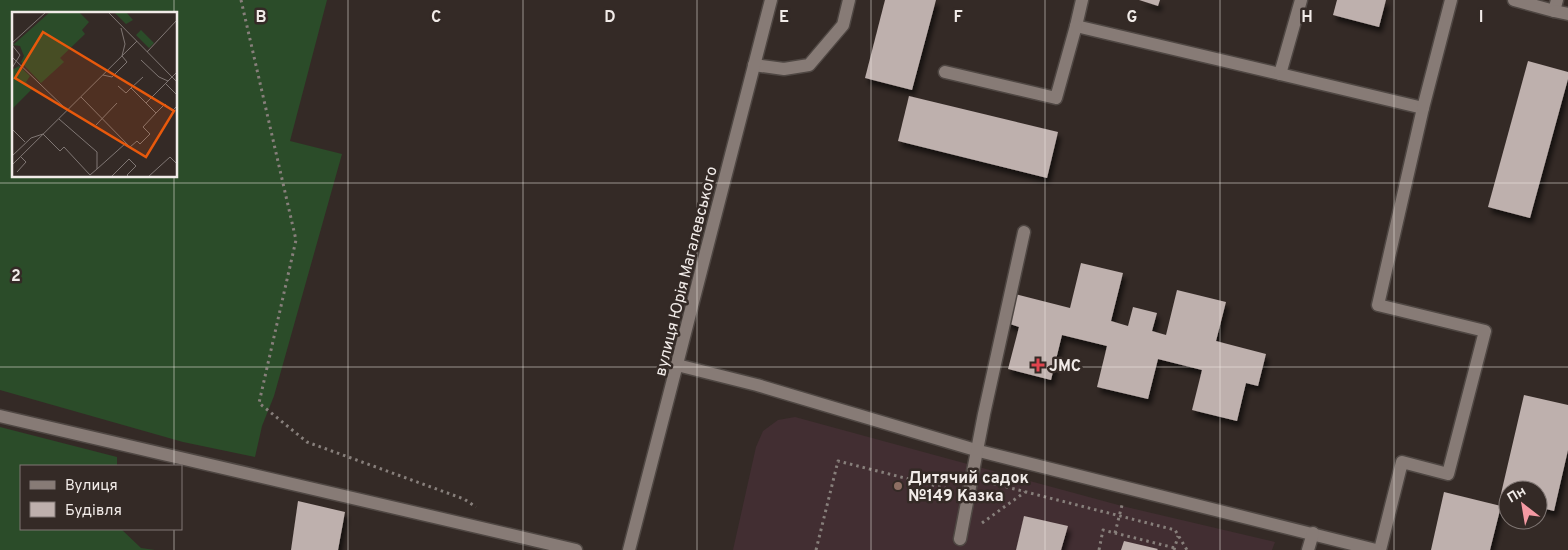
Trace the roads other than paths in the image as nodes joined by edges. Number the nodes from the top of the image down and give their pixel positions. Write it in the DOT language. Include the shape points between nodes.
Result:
graph roads {
  1 [pos="771,0"];
  2 [pos="850,0"];
  3 [pos="1082,0"];
  4 [pos="1301,0"];
  5 [pos="1451,0"];
  6 [pos="1514,0"];
  7 [pos="1556,6"];
  8 [pos="1568,14"];
  9 [pos="1076,26"];
  10 [pos="754,65"];
  11 [pos="945,72"];
  12 [pos="1280,74"];
  13 [pos="1423,108"];
  14 [pos="1024,232"];
  15 [pos="678,365"];
  16 [pos="0,416"];
  17 [pos="978,451"];
  18 [pos="1313,533"];
  19 [pos="960,539"];
  20 [pos="576,550"];
  21 [pos="629,550"];
  22 [pos="1308,550"];
  23 [pos="1376,550"];
  24 [pos="1380,550"];
  1 -- 10 [label="street, вулиця Юрія Магалевського"];
  2 -- 10 [label="street" via="843,25 809,65 784,69"];
  3 -- 9 [label="street"];
  4 -- 12 [label="street"];
  5 -- 13 [label="street"];
  6 -- 7 [label="street"];
  7 -- 8 [label="street"];
  9 -- 11 [label="street" via="1056,98"];
  9 -- 12 [label="street"];
  10 -- 15 [label="street, вулиця Юрія Магалевського"];
  12 -- 13 [label="street"];
  13 -- 24 [label="street" via="1378,305 1485,331 1448,474 1402,462"];
  14 -- 17 [label="street"];
  15 -- 17 [label="street" via="757,385"];
  15 -- 21 [label="street, вулиця Юрія Магалевського"];
  16 -- 20 [label="street"];
  17 -- 18 [label="street"];
  17 -- 19 [label="street"];
  18 -- 22 [label="street"];
  18 -- 23 [label="street"];
}
